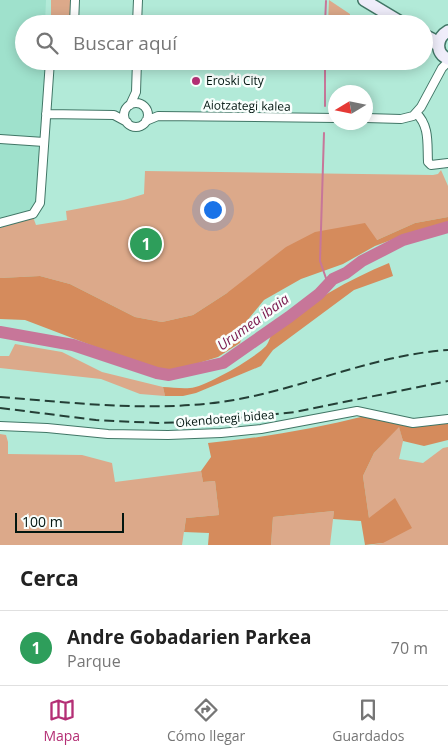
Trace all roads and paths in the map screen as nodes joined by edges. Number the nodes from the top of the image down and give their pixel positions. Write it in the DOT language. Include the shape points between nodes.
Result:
graph roads {
  1 [pos="75,0"];
  2 [pos="138,0"];
  3 [pos="364,0"];
  4 [pos="74,15"];
  5 [pos="137,15"];
  6 [pos="389,15"];
  7 [pos="433,41"];
  8 [pos="444,51"];
  9 [pos="49,70"];
  10 [pos="137,70"];
  11 [pos="136,92"];
  12 [pos="128,107"];
  13 [pos="144,107"];
  14 [pos="416,113"];
  15 [pos="46,114"];
  16 [pos="114,115"];
  17 [pos="158,116"];
  18 [pos="328,118"];
  19 [pos="373,118"];
  20 [pos="146,121"];
  21 [pos="127,122"];
  22 [pos="0,138"];
  23 [pos="44,142"];
  24 [pos="445,163"];
  25 [pos="0,222"];
  26 [pos="448,419"];
  27 [pos="0,426"];
  1 -- 4 [label="street"];
  2 -- 5 [label="street"];
  3 -- 6 [label="main road"];
  7 -- 8 [label="main road"];
  8 -- 14 [label="street"];
  9 -- 15 [label="street"];
  10 -- 11 [label="street"];
  11 -- 12 [label="street"];
  11 -- 13 [label="street"];
  12 -- 13 [label="street" via="135,103"];
  12 -- 16 [label="street"];
  12 -- 21 [label="street"];
  13 -- 17 [label="street, Aiotzategi kalea"];
  13 -- 20 [label="street" via="148,115"];
  14 -- 19 [label="street" via="405,118"];
  14 -- 24 [label="street" via="425,125 428,162"];
  15 -- 16 [label="street"];
  15 -- 23 [label="street"];
  16 -- 21 [label="street"];
  17 -- 18 [label="street, Aiotzategi kalea"];
  17 -- 20 [label="street, Aiotzategi kalea"];
  20 -- 21 [label="street" via="137,126"];
  22 -- 23 [label="street"];
  23 -- 25 [label="street" via="40,203 35,212"];
  26 -- 27 [label="street, Okendotegi bidea" via="413,423 356,410 261,429 168,435"];
}
